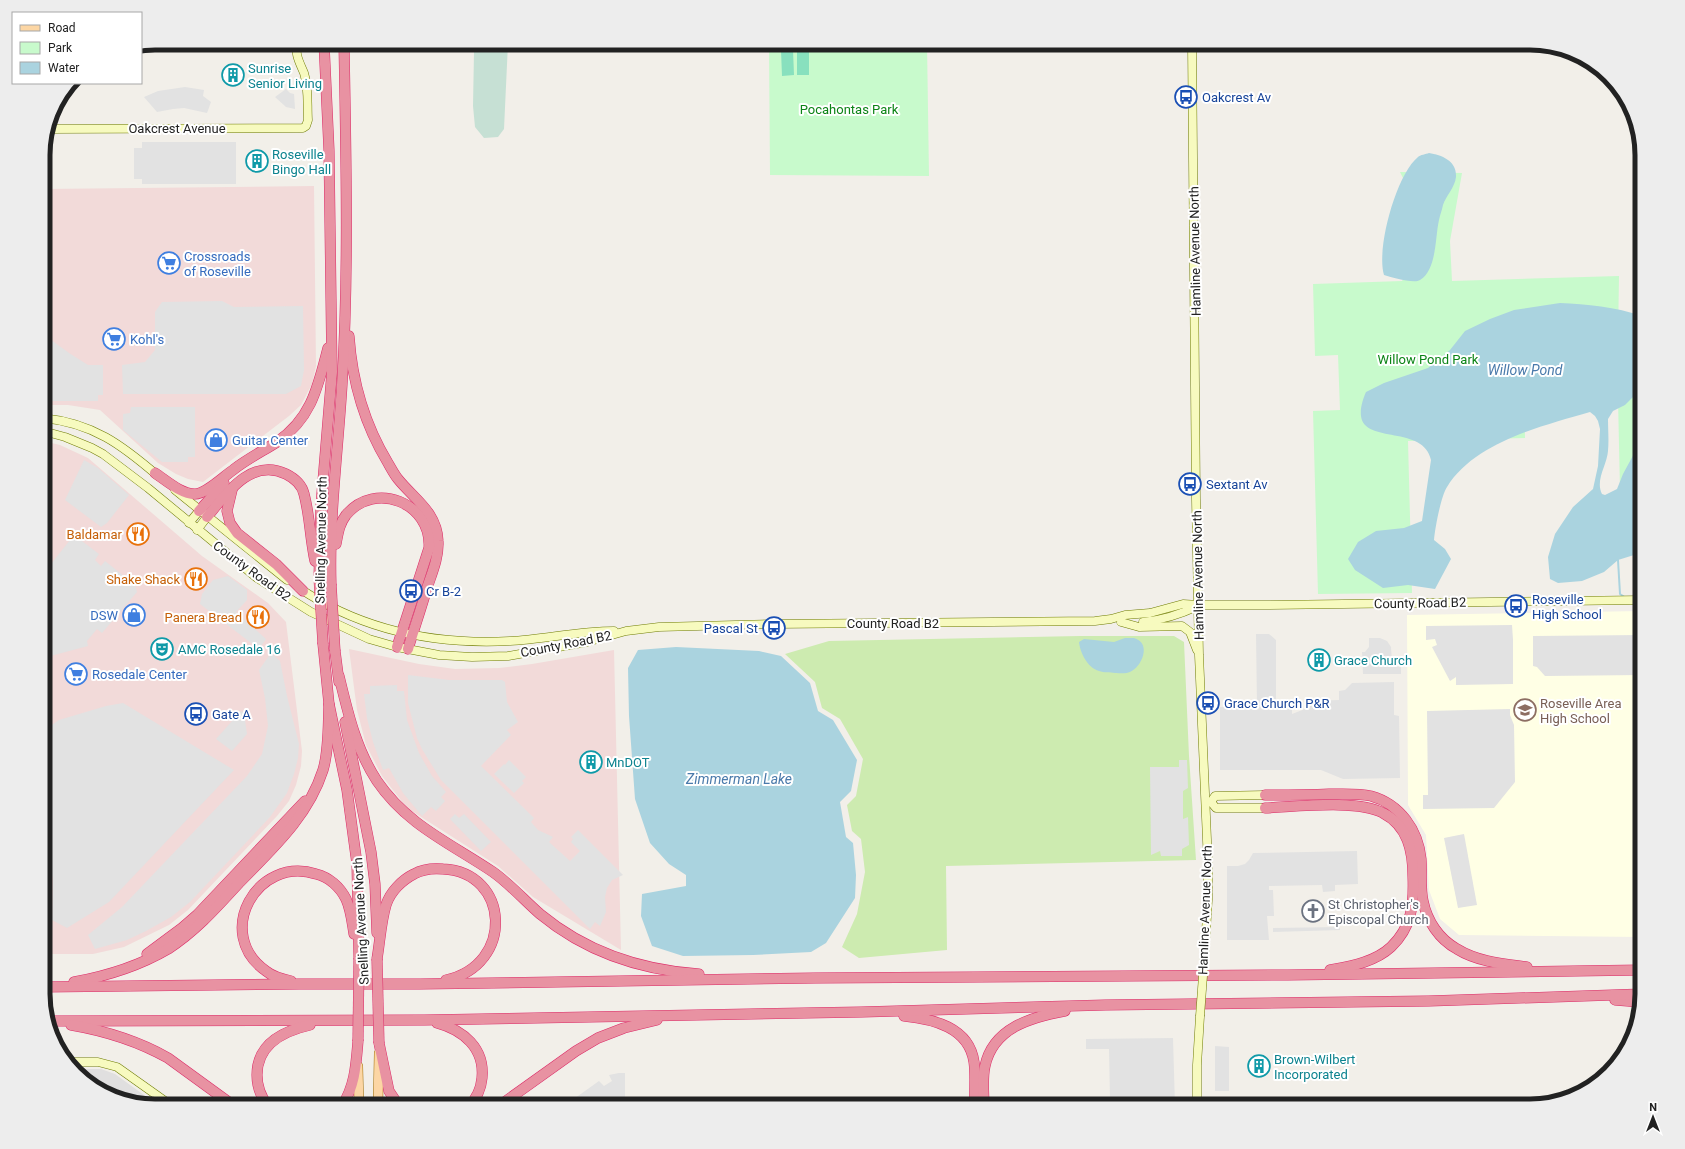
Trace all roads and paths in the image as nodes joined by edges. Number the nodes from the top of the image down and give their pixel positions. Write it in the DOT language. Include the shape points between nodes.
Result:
graph roads {
  1 [pos="296,50"];
  2 [pos="324,50"];
  3 [pos="344,50"];
  4 [pos="1192,50"];
  5 [pos="54,129"];
  6 [pos="345,280"];
  7 [pos="332,334"];
  8 [pos="50,419"];
  9 [pos="50,433"];
  10 [pos="248,459"];
  11 [pos="155,473"];
  12 [pos="234,485"];
  13 [pos="203,514"];
  14 [pos="189,523"];
  15 [pos="197,530"];
  16 [pos="331,572"];
  17 [pos="318,575"];
  18 [pos="303,591"];
  19 [pos="1635,600"];
  20 [pos="1199,605"];
  21 [pos="1111,619"];
  22 [pos="1121,622"];
  23 [pos="626,631"];
  24 [pos="401,633"];
  25 [pos="412,636"];
  26 [pos="397,647"];
  27 [pos="408,649"];
  28 [pos="1199,655"];
  29 [pos="339,676"];
  30 [pos="329,704"];
  31 [pos="1265,795"];
  32 [pos="1208,802"];
  33 [pos="1265,808"];
  34 [pos="359,958"];
  35 [pos="377,959"];
  36 [pos="1635,970"];
  37 [pos="1565,972"];
  38 [pos="1288,975"];
  39 [pos="814,978"];
  40 [pos="298,984"];
  41 [pos="420,984"];
  42 [pos="50,985"];
  43 [pos="50,986"];
  44 [pos="1635,994"];
  45 [pos="1555,997"];
  46 [pos="1635,1002"];
  47 [pos="1105,1005"];
  48 [pos="862,1012"];
  49 [pos="724,1014"];
  50 [pos="425,1020"];
  51 [pos="54,1021"];
  52 [pos="338,1021"];
  53 [pos="54,1022"];
  54 [pos="358,1041"];
  55 [pos="379,1043"];
  56 [pos="76,1062"];
  57 [pos="162,1099"];
  58 [pos="224,1099"];
  59 [pos="264,1099"];
  60 [pos="346,1099"];
  61 [pos="359,1099"];
  62 [pos="378,1099"];
  63 [pos="394,1099"];
  64 [pos="475,1099"];
  65 [pos="509,1099"];
  66 [pos="975,1099"];
  67 [pos="984,1099"];
  68 [pos="1197,1099"];
  1 -- 5 [label="street, Oakcrest Avenue" via="307,86 308,120 306,126 301,128"];
  2 -- 7 [label="highway, Snelling Avenue North"];
  3 -- 6 [label="highway, Snelling Avenue North"];
  4 -- 20 [label="street, Hamline Avenue North"];
  6 -- 16 [label="highway, Snelling Avenue North"];
  6 -- 25 [label="highway" via="353,370 370,427 398,479 428,512 438,540 436,561"];
  7 -- 10 [label="highway" via="319,386 304,415 295,427"];
  7 -- 17 [label="highway, Snelling Avenue North" via="332,372"];
  8 -- 11 [label="street, County Road B2" via="78,425 112,440"];
  9 -- 14 [label="street, County Road B2" via="103,454"];
  10 -- 11 [label="highway" via="198,494 183,492"];
  10 -- 13 [label="highway" via="222,484"];
  11 -- 13 [label="street, County Road B2"];
  12 -- 13 [label="highway"];
  12 -- 17 [label="highway" via="249,475 267,469 283,473 297,482 304,493"];
  12 -- 18 [label="highway" via="227,511 230,523 237,533 276,564"];
  13 -- 14 [label="street"];
  13 -- 15 [label="street"];
  13 -- 18 [label="street, County Road B2"];
  14 -- 15 [label="street, County Road B2"];
  15 -- 26 [label="street, County Road B2" via="257,578 306,609 370,639"];
  16 -- 24 [label="highway" via="338,530 346,515 353,509 369,501 384,498 401,502 416,512 426,527 429,548"];
  16 -- 29 [label="highway, Snelling Avenue North, bridge"];
  17 -- 30 [label="highway, Snelling Avenue North, bridge"];
  18 -- 24 [label="street, County Road B2" via="354,617"];
  19 -- 20 [label="street, County Road B2"];
  20 -- 21 [label="street, County Road B2" via="1183,604 1150,613"];
  20 -- 22 [label="street, County Road B2" via="1157,620"];
  20 -- 28 [label="street, Hamline Avenue North"];
  21 -- 22 [label="street, County Road B2"];
  21 -- 23 [label="street, County Road B2" via="709,624 659,626"];
  22 -- 28 [label="street" via="1139,627 1185,627 1190,632"];
  23 -- 25 [label="street, County Road B2" via="591,631 483,642"];
  23 -- 27 [label="street, County Road B2" via="587,642 508,656 438,655"];
  24 -- 25 [label="street, County Road B2"];
  24 -- 26 [label="highway"];
  25 -- 27 [label="highway"];
  26 -- 27 [label="street, County Road B2"];
  28 -- 32 [label="street, Hamline Avenue North"];
  29 -- 35 [label="highway, Snelling Avenue North" via="346,730 374,869"];
  29 -- 39 [label="highway" via="356,740 388,796 409,818 494,873 570,936 612,956 662,971"];
  30 -- 34 [label="highway, Snelling Avenue North" via="347,790 357,864"];
  30 -- 42 [label="highway" via="327,750 323,770 305,810 289,832 197,927 172,946 150,958 93,978"];
  31 -- 32 [label="street" via="1215,796"];
  31 -- 37 [label="highway" via="1362,794 1391,805 1407,819 1418,840 1425,910 1441,937 1458,950 1478,958"];
  32 -- 33 [label="street" via="1216,808"];
  32 -- 68 [label="street, Hamline Avenue North, bridge" via="1208,900"];
  33 -- 38 [label="highway" via="1354,805 1372,808 1389,816 1402,829 1413,858 1413,910 1405,930 1390,948 1372,959 1351,966"];
  34 -- 40 [label="highway" via="349,908 340,890 326,878 310,872 281,874 263,883 251,897 243,916 243,939 252,958 265,971"];
  34 -- 54 [label="highway, Snelling Avenue North, bridge"];
  35 -- 41 [label="highway" via="386,904 396,888 419,872 429,869 448,869 468,875 477,881 492,904 496,924 492,944 483,960 467,973 448,980"];
  35 -- 55 [label="highway, Snelling Avenue North, bridge"];
  36 -- 37 [label="highway"];
  37 -- 38 [label="highway"];
  38 -- 39 [label="highway"];
  39 -- 41 [label="highway"];
  40 -- 41 [label="highway"];
  40 -- 43 [label="highway"];
  44 -- 45 [label="highway"];
  45 -- 46 [label="highway"];
  45 -- 47 [label="highway"];
  47 -- 48 [label="highway"];
  47 -- 67 [label="highway" via="1035,1018 1006,1032 993,1047 985,1066"];
  48 -- 49 [label="highway"];
  48 -- 66 [label="highway" via="924,1018 949,1026 968,1045 974,1062"];
  49 -- 50 [label="highway"];
  49 -- 65 [label="highway" via="657,1020 609,1032 576,1051"];
  50 -- 52 [label="highway"];
  50 -- 64 [label="highway" via="457,1030 468,1038 476,1049 482,1065 481,1084"];
  51 -- 52 [label="highway"];
  52 -- 59 [label="highway" via="291,1030 267,1046 258,1063 257,1078 259,1091"];
  53 -- 58 [label="highway" via="96,1030 137,1043 168,1058"];
  54 -- 60 [label="highway" via="354,1081"];
  54 -- 61 [label="main road, Snelling Avenue North"];
  55 -- 62 [label="main road, Snelling Avenue North"];
  55 -- 63 [label="highway" via="389,1091"];
  56 -- 57 [label="street" via="108,1064 125,1072"];
}
